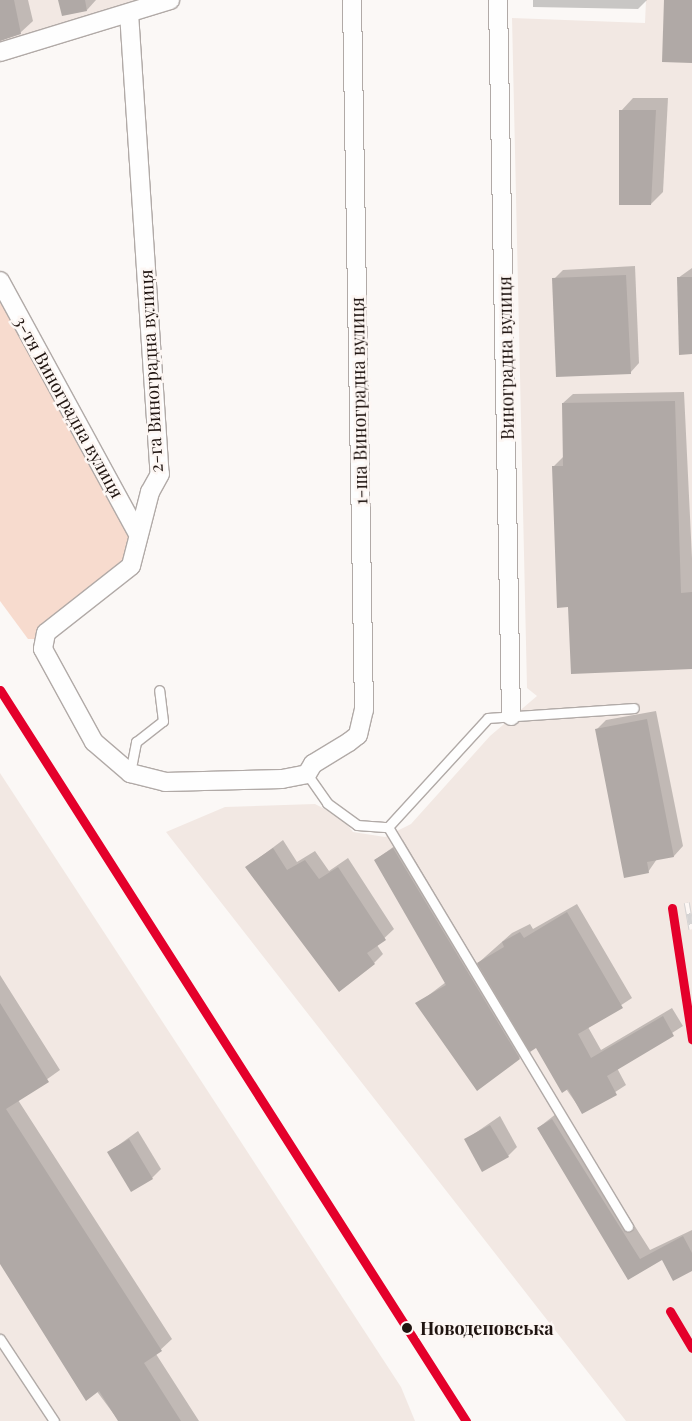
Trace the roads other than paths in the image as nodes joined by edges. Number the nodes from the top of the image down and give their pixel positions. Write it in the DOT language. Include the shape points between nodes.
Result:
graph roads {
  1 [pos="170,0"];
  2 [pos="352,0"];
  3 [pos="498,0"];
  4 [pos="129,13"];
  5 [pos="0,52"];
  6 [pos="0,281"];
  7 [pos="138,534"];
  8 [pos="158,690"];
  9 [pos="634,708"];
  10 [pos="511,716"];
  11 [pos="130,773"];
  12 [pos="307,774"];
  13 [pos="388,827"];
  14 [pos="628,1227"];
  15 [pos="0,1339"];
  16 [pos="54,1421"];
  1 -- 4 [label="street"];
  2 -- 12 [label="street, 1-ша Виноградна вулиця" via="364,710 358,735 313,764"];
  3 -- 10 [label="street, Виноградна вулиця"];
  4 -- 5 [label="street"];
  4 -- 11 [label="street, 2-га Виноградна вулиця" via="160,474 150,492 131,566 46,633 43,644 44,654 94,742"];
  6 -- 7 [label="street, 3-тя Виноградна вулиця"];
  8 -- 11 [label="lane" via="162,721 136,742"];
  9 -- 10 [label="lane"];
  10 -- 13 [label="lane" via="488,718"];
  11 -- 12 [label="street, 2-га Виноградна вулиця" via="165,782"];
  12 -- 13 [label="lane" via="326,803 357,825"];
  13 -- 14 [label="lane"];
  15 -- 16 [label="lane"];
}
